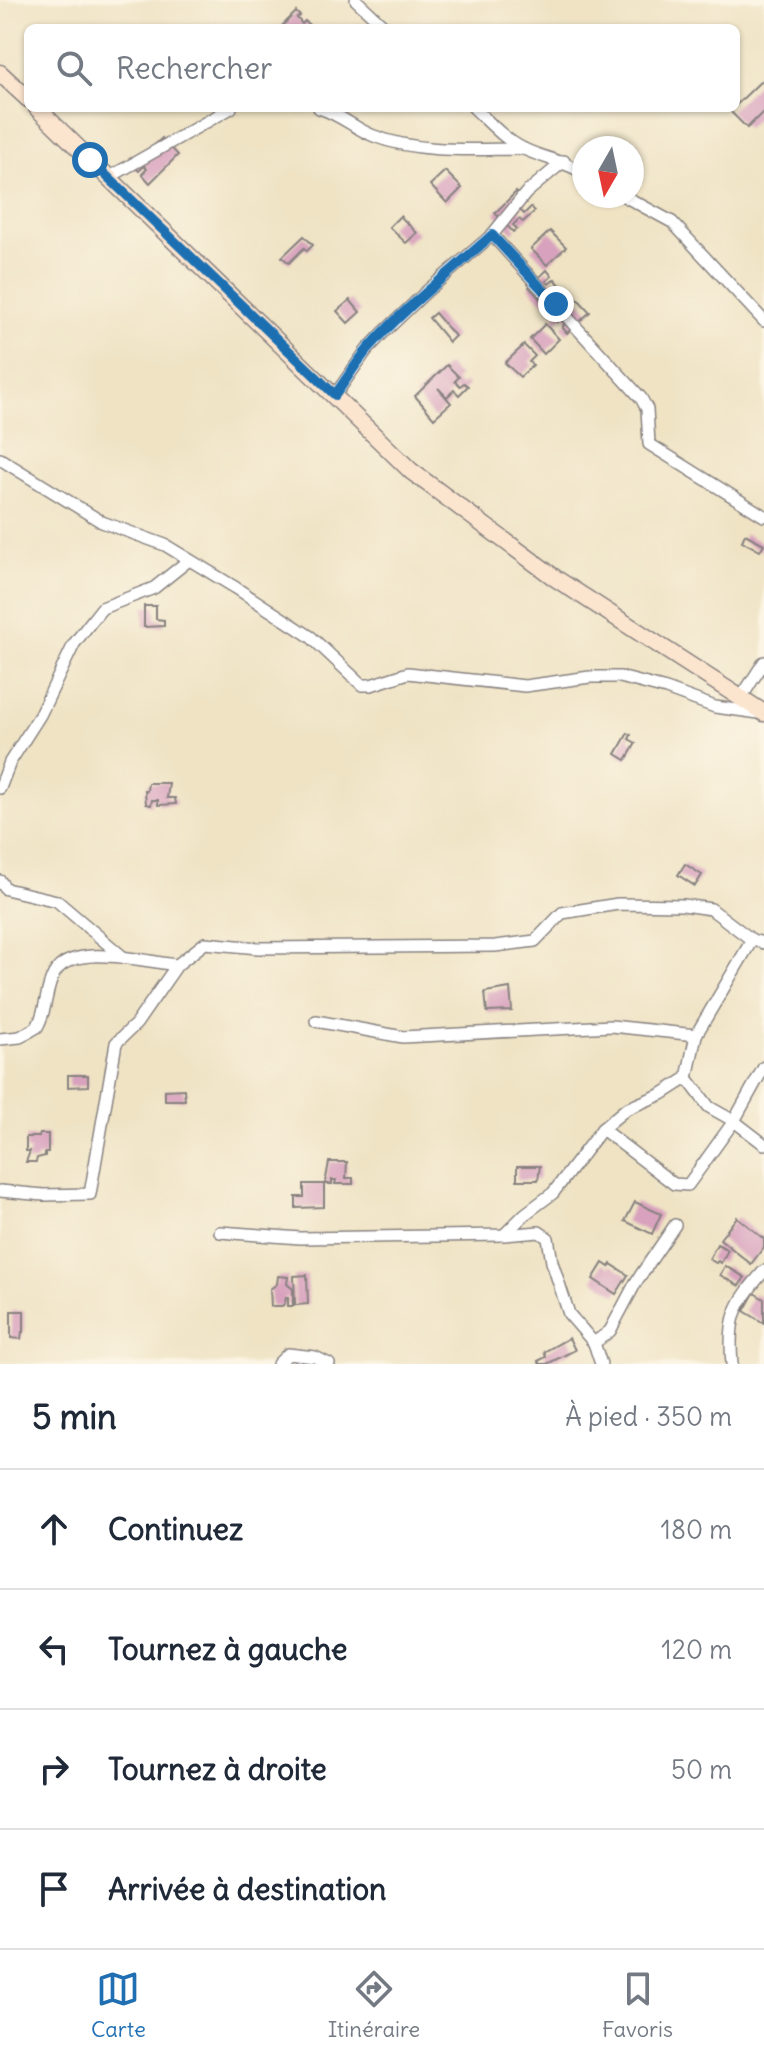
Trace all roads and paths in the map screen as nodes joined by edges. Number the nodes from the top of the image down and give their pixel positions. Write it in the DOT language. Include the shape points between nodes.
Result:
graph roads {
  1 [pos="356,0"];
  2 [pos="382,24"];
  3 [pos="0,73"];
  4 [pos="24,95"];
  5 [pos="41,112"];
  6 [pos="224,112"];
  7 [pos="329,112"];
  8 [pos="478,112"];
  9 [pos="524,149"];
  10 [pos="564,161"];
  11 [pos="572,166"];
  12 [pos="108,178"];
  13 [pos="644,207"];
  14 [pos="492,235"];
  15 [pos="764,321"];
  16 [pos="335,395"];
  17 [pos="0,459"];
  18 [pos="764,516"];
  19 [pos="189,560"];
  20 [pos="764,662"];
  21 [pos="741,698"];
  22 [pos="764,713"];
  23 [pos="0,788"];
  24 [pos="0,881"];
  25 [pos="758,942"];
  26 [pos="124,957"];
  27 [pos="177,965"];
  28 [pos="316,1021"];
  29 [pos="696,1035"];
  30 [pos="0,1039"];
  31 [pos="764,1067"];
  32 [pos="687,1078"];
  33 [pos="734,1121"];
  34 [pos="602,1129"];
  35 [pos="764,1144"];
  36 [pos="0,1191"];
  37 [pos="675,1225"];
  38 [pos="220,1232"];
  39 [pos="504,1235"];
  40 [pos="764,1271"];
  41 [pos="594,1343"];
  42 [pos="278,1364"];
  43 [pos="329,1364"];
  44 [pos="601,1364"];
  45 [pos="732,1364"];
  1 -- 2 [label="street"];
  3 -- 4 [label="street"];
  5 -- 12 [label="street"];
  6 -- 12 [label="street"];
  7 -- 9 [label="street" via="387,140 443,149"];
  8 -- 9 [label="street"];
  9 -- 10 [label="street"];
  10 -- 11 [label="street"];
  10 -- 14 [label="street" via="526,193"];
  12 -- 16 [label="street"];
  13 -- 15 [label="street" via="672,222"];
  14 -- 16 [label="street" via="383,333"];
  14 -- 18 [label="street" via="641,398 647,409 649,444"];
  16 -- 21 [label="street" via="411,471 555,578"];
  17 -- 19 [label="street" via="102,522 165,545"];
  19 -- 22 [label="street" via="311,637 362,685 408,673 525,686 620,677 715,707"];
  19 -- 23 [label="street" via="154,588 102,608 74,644"];
  20 -- 21 [label="street"];
  21 -- 22 [label="street"];
  24 -- 26 [label="street" via="6,889 67,906"];
  25 -- 27 [label="street" via="711,909 618,904 562,913 535,941 379,948 205,943"];
  25 -- 29 [label="street"];
  26 -- 27 [label="street"];
  26 -- 30 [label="street" via="85,957 60,965 37,1027 20,1037"];
  27 -- 36 [label="street" via="136,1024 116,1043 90,1194"];
  28 -- 29 [label="street" via="403,1037 611,1026"];
  29 -- 32 [label="street"];
  31 -- 33 [label="street"];
  32 -- 33 [label="street" via="709,1107"];
  32 -- 34 [label="street" via="626,1109"];
  33 -- 34 [label="street" via="688,1185 681,1186"];
  33 -- 35 [label="street"];
  34 -- 39 [label="street" via="553,1193"];
  37 -- 41 [label="street" via="610,1331"];
  38 -- 39 [label="street" via="300,1238"];
  39 -- 41 [label="street" via="539,1232 548,1238 569,1314"];
  40 -- 45 [label="street" via="734,1311"];
  41 -- 44 [label="street"];
  42 -- 43 [label="street" via="288,1354"];
}
